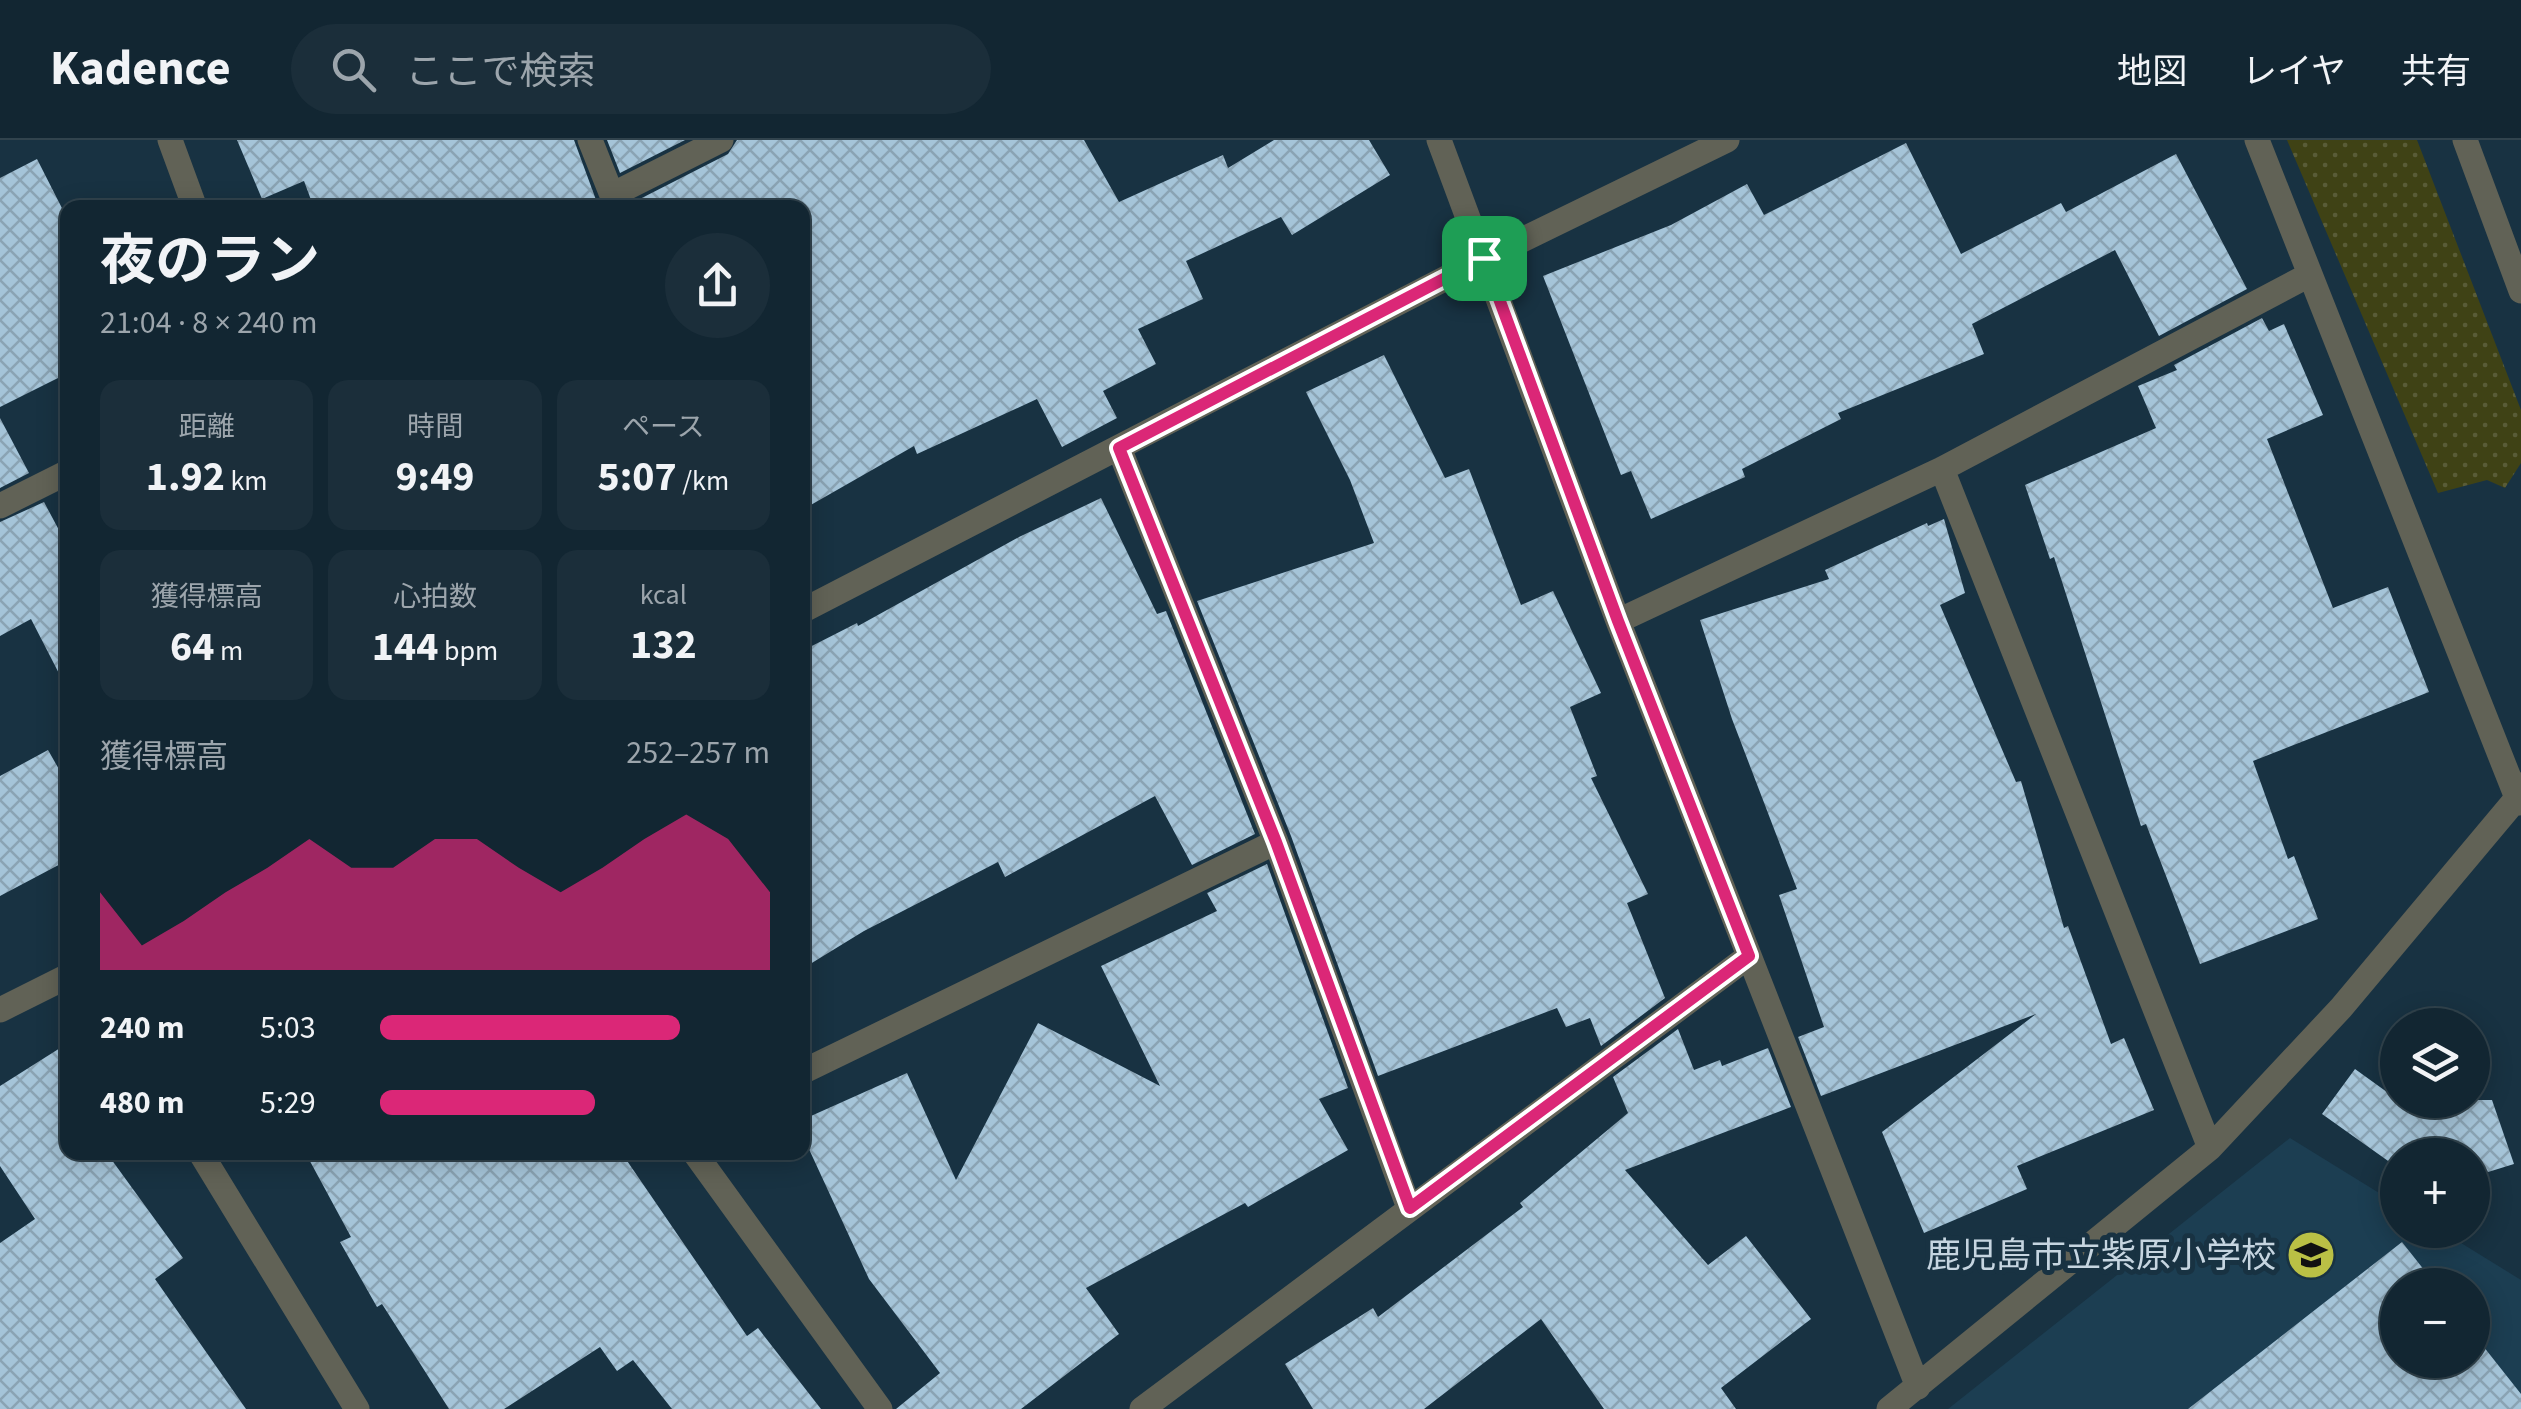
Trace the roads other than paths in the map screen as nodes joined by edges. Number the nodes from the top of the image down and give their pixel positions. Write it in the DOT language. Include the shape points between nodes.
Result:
graph roads {
  1 [pos="170,140"];
  2 [pos="590,140"];
  3 [pos="721,140"];
  4 [pos="1439,140"];
  5 [pos="1727,140"];
  6 [pos="2257,140"];
  7 [pos="2465,140"];
  8 [pos="192,200"];
  9 [pos="615,200"];
  10 [pos="617,200"];
  11 [pos="1484,258"];
  12 [pos="2309,275"];
  13 [pos="2521,291"];
  14 [pos="1119,448"];
  15 [pos="1942,469"];
  16 [pos="60,476"];
  17 [pos="0,506"];
  18 [pos="810,606"];
  19 [pos="1618,621"];
  20 [pos="2520,797"];
  21 [pos="1276,842"];
  22 [pos="1749,956"];
  23 [pos="60,980"];
  24 [pos="0,1010"];
  25 [pos="810,1068"];
  26 [pos="2210,1148"];
  27 [pos="205,1160"];
  28 [pos="700,1160"];
  29 [pos="1410,1208"];
  30 [pos="1918,1386"];
  31 [pos="357,1409"];
  32 [pos="880,1409"];
  33 [pos="1142,1409"];
  34 [pos="1889,1409"];
  1 -- 8 [label="street"];
  2 -- 9 [label="street"];
  3 -- 10 [label="street"];
  4 -- 11 [label="street"];
  5 -- 11 [label="street"];
  6 -- 12 [label="street"];
  7 -- 13 [label="street"];
  11 -- 14 [label="street"];
  11 -- 19 [label="street"];
  12 -- 15 [label="street"];
  12 -- 20 [label="street"];
  14 -- 18 [label="street"];
  14 -- 21 [label="street"];
  15 -- 19 [label="street"];
  15 -- 26 [label="street"];
  16 -- 17 [label="street"];
  19 -- 22 [label="street"];
  20 -- 26 [label="street" via="2342,1008"];
  21 -- 25 [label="street"];
  21 -- 29 [label="street"];
  22 -- 29 [label="street"];
  22 -- 30 [label="street"];
  23 -- 24 [label="street"];
  26 -- 30 [label="street"];
  27 -- 31 [label="street"];
  28 -- 32 [label="street"];
  29 -- 33 [label="street"];
  30 -- 34 [label="street"];
}
